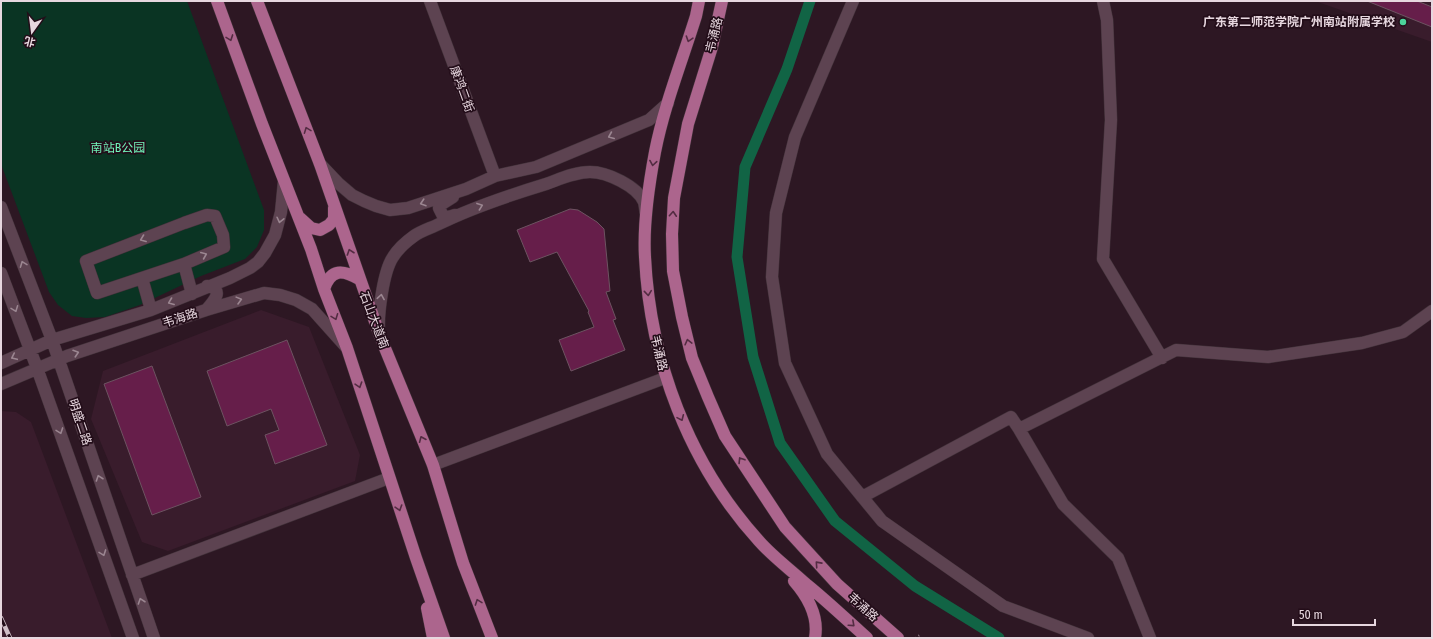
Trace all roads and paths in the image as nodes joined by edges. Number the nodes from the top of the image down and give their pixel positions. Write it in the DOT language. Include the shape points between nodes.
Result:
graph roads {
  1 [pos="217,1"];
  2 [pos="257,1"];
  3 [pos="430,1"];
  4 [pos="699,1"];
  5 [pos="722,1"];
  6 [pos="853,1"];
  7 [pos="1103,1"];
  8 [pos="668,103"];
  9 [pos="320,164"];
  10 [pos="536,167"];
  11 [pos="495,176"];
  12 [pos="284,181"];
  13 [pos="466,189"];
  14 [pos="518,192"];
  15 [pos="334,206"];
  16 [pos="1,207"];
  17 [pos="459,214"];
  18 [pos="646,215"];
  19 [pos="299,217"];
  20 [pos="184,264"];
  21 [pos="1,272"];
  22 [pos="142,278"];
  23 [pos="359,279"];
  24 [pos="207,286"];
  25 [pos="324,289"];
  26 [pos="192,294"];
  27 [pos="151,310"];
  28 [pos="206,310"];
  29 [pos="1432,311"];
  30 [pos="380,336"];
  31 [pos="52,340"];
  32 [pos="347,348"];
  33 [pos="30,349"];
  34 [pos="1162,358"];
  35 [pos="58,360"];
  36 [pos="1,363"];
  37 [pos="37,368"];
  38 [pos="665,378"];
  39 [pos="1,384"];
  40 [pos="1019,429"];
  41 [pos="433,465"];
  42 [pos="389,478"];
  43 [pos="862,497"];
  44 [pos="760,543"];
  45 [pos="416,558"];
  46 [pos="132,575"];
  47 [pos="837,584"];
  48 [pos="823,598"];
  49 [pos="920,635"];
  50 [pos="134,638"];
  51 [pos="154,638"];
  52 [pos="433,638"];
  53 [pos="444,638"];
  54 [pos="493,638"];
  55 [pos="815,638"];
  56 [pos="867,638"];
  57 [pos="898,638"];
  58 [pos="916,638"];
  59 [pos="1088,638"];
  60 [pos="1150,638"];
  1 -- 12 [label="main road, one-way"];
  9 -- 2 [label="main road, 石山大道南, one-way"];
  3 -- 11 [label="street, 康鸿二街"];
  4 -- 8 [label="main road, 韦涌路, one-way"];
  47 -- 5 [label="main road, 韦涌路, one-way" via="785,527 725,436 692,358 682,317 673,271 674,198 688,124 712,47"];
  6 -- 43 [label="street" via="795,137 776,213 772,277 784,363 827,454"];
  7 -- 34 [label="street" via="1107,20 1111,120 1103,259"];
  8 -- 10 [label="street, one-way" via="649,120"];
  8 -- 18 [label="main road, 韦涌路, one-way" via="655,151"];
  13 -- 9 [label="street, one-way" via="408,208 390,210 352,195"];
  9 -- 15 [label="main road, 石山大道南"];
  10 -- 11 [label="street"];
  10 -- 14 [label="street" via="544,169 544,174"];
  11 -- 13 [label="street"];
  12 -- 19 [label="main road"];
  12 -- 24 [label="street, one-way" via="279,224 265,253 250,268"];
  13 -- 17 [label="street" via="448,199 440,208 443,216"];
  17 -- 14 [label="street, one-way"];
  14 -- 18 [label="street" via="577,174 606,174 620,181 644,201"];
  15 -- 19 [label="main road" via="334,219 320,230 311,228"];
  23 -- 15 [label="main road, 石山大道南, one-way"];
  31 -- 16 [label="street, 明盛二路, one-way"];
  30 -- 17 [label="street, one-way" via="380,302 392,258 415,235"];
  18 -- 38 [label="main road, 韦涌路, one-way" via="645,256 651,319"];
  19 -- 25 [label="main road"];
  20 -- 22 [label="street"];
  20 -- 22 [label="street, one-way" via="224,247 223,235 215,216 208,215 184,223 86,261 97,294"];
  20 -- 26 [label="street"];
  21 -- 33 [label="street, 明盛二路, one-way"];
  22 -- 27 [label="street"];
  23 -- 25 [label="main road" via="340,272 327,280"];
  23 -- 30 [label="main road, 石山大道南"];
  24 -- 26 [label="street"];
  24 -- 28 [label="street" via="212,287 217,295"];
  25 -- 32 [label="main road, one-way"];
  26 -- 27 [label="street, one-way"];
  27 -- 31 [label="street"];
  28 -- 32 [label="street, 韦海路, one-way" via="264,293 280,295 312,309"];
  35 -- 28 [label="street, 韦海路, one-way"];
  29 -- 34 [label="street" via="1403,332 1362,343 1268,358 1176,350"];
  41 -- 30 [label="main road, 石山大道南, one-way"];
  31 -- 33 [label="street"];
  31 -- 35 [label="street, 明盛二路"];
  32 -- 42 [label="main road, one-way"];
  33 -- 36 [label="street, one-way"];
  33 -- 37 [label="street, 明盛二路"];
  34 -- 40 [label="street"];
  35 -- 37 [label="street, 韦海路"];
  46 -- 35 [label="street, 明盛二路, one-way"];
  37 -- 39 [label="street, 韦海路"];
  37 -- 50 [label="street, 明盛二路, one-way"];
  38 -- 41 [label="street"];
  38 -- 44 [label="main road, 韦涌路, one-way" via="680,416 712,480 733,511"];
  40 -- 43 [label="street" via="1012,417"];
  40 -- 60 [label="street" via="1063,504 1118,558"];
  54 -- 41 [label="main road, 石山大道南, one-way" via="464,563"];
  42 -- 45 [label="main road, one-way"];
  42 -- 46 [label="street"];
  43 -- 59 [label="street" via="882,521 1003,606"];
  44 -- 48 [label="main road, 韦涌路"];
  44 -- 55 [label="main road" via="805,594 815,617"];
  45 -- 52 [label="main road"];
  45 -- 53 [label="main road"];
  51 -- 46 [label="street, 明盛二路, one-way"];
  47 -- 48 [label="main road" via="841,597 837,601"];
  47 -- 57 [label="main road, 韦涌路"];
  48 -- 56 [label="main road, 韦涌路, one-way"];
  49 -- 58 [label="path"];
}
